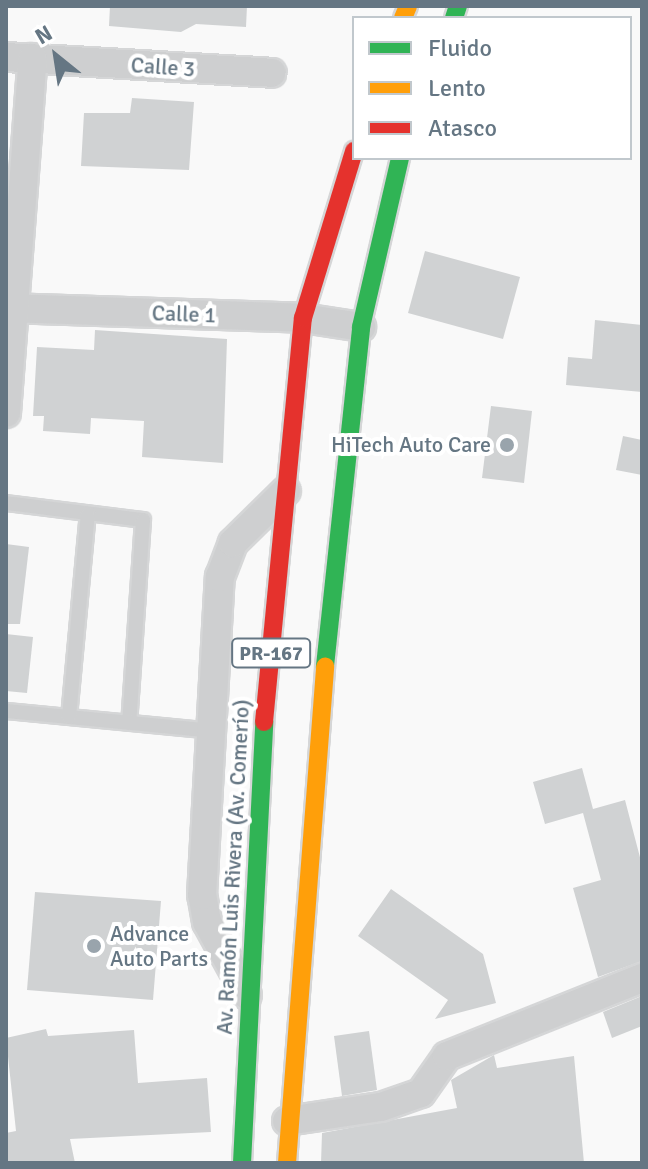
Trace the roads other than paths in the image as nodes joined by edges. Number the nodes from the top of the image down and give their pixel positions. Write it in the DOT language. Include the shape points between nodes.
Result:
graph roads {
  1 [pos="19,58"];
  2 [pos="272,73"];
  3 [pos="352,158"];
  4 [pos="400,160"];
  5 [pos="11,308"];
  6 [pos="303,318"];
  7 [pos="361,327"];
  8 [pos="6,413"];
  9 [pos="286,491"];
  10 [pos="6,503"];
  11 [pos="88,514"];
  12 [pos="6,711"];
  13 [pos="69,717"];
  14 [pos="129,723"];
  15 [pos="212,731"];
  16 [pos="642,978"];
  17 [pos="250,1002"];
  18 [pos="287,1121"];
  19 [pos="242,1163"];
  20 [pos="287,1163"];
  1 -- 2 [label="street, Calle 3"];
  1 -- 5 [label="street"];
  3 -- 6 [label="main road, Av. Ramón Luis Rivera (Av. Comerío) / PR-167"];
  4 -- 7 [label="main road, PR-167"];
  5 -- 6 [label="street, Calle 1"];
  5 -- 8 [label="street"];
  6 -- 7 [label="street, Calle 1"];
  6 -- 9 [label="main road, Av. Ramón Luis Rivera (Av. Comerío) / PR-167"];
  7 -- 18 [label="main road, PR-167" via="312,790"];
  9 -- 15 [label="street" via="233,543 220,577"];
  9 -- 17 [label="main road, Av. Ramón Luis Rivera (Av. Comerío) / PR-167" via="264,725"];
  10 -- 11 [label="lane"];
  11 -- 13 [label="lane"];
  11 -- 14 [label="lane" via="143,520"];
  12 -- 13 [label="lane"];
  13 -- 14 [label="lane"];
  14 -- 15 [label="lane"];
  15 -- 17 [label="street" via="202,895 207,922"];
  16 -- 18 [label="street" via="447,1056 421,1093 381,1107"];
  17 -- 19 [label="main road, Av. Ramón Luis Rivera (Av. Comerío) / PR-167"];
  18 -- 20 [label="main road, PR-167"];
}
